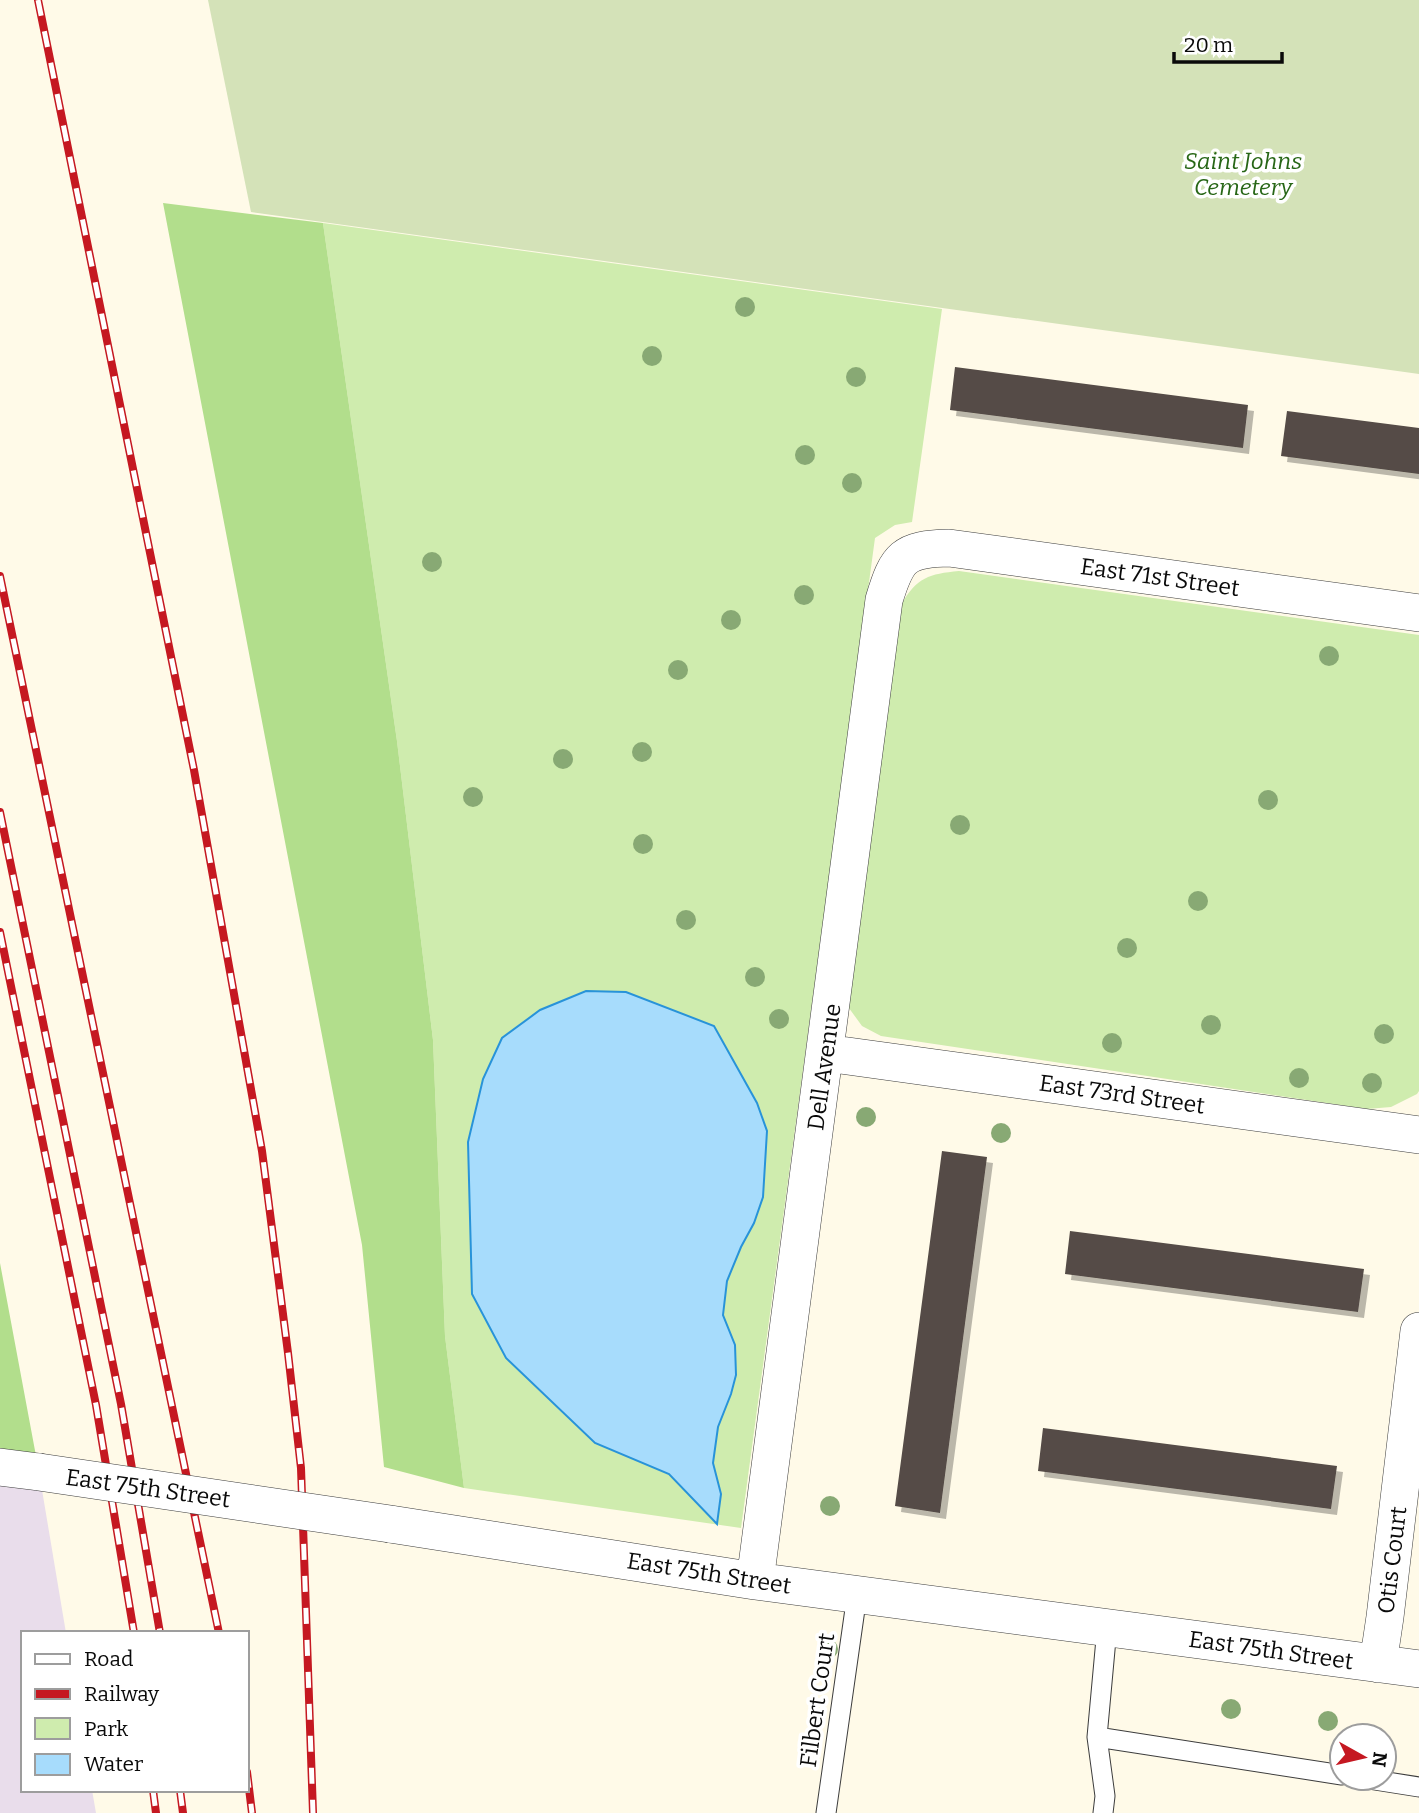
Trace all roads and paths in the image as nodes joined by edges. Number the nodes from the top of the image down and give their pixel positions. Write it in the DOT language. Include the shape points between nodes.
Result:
graph roads {
  1 [pos="903,557"];
  2 [pos="1419,613"];
  3 [pos="826,1054"];
  4 [pos="1419,1135"];
  5 [pos="1419,1331"];
  6 [pos="0,1467"];
  7 [pos="755,1581"];
  8 [pos="857,1595"];
  9 [pos="1107,1628"];
  10 [pos="1378,1664"];
  11 [pos="1419,1669"];
  12 [pos="1097,1737"];
  13 [pos="1328,1773"];
  14 [pos="1398,1784"];
  15 [pos="1419,1787"];
  16 [pos="826,1813"];
  17 [pos="1103,1813"];
  1 -- 2 [label="street, East 71st Street" via="922,548 949,548"];
  1 -- 3 [label="street, Dell Avenue" via="884,600"];
  3 -- 4 [label="street, East 73rd Street"];
  3 -- 7 [label="street, Dell Avenue"];
  5 -- 10 [label="street, Otis Court"];
  6 -- 7 [label="street, East 75th Street, bridge"];
  7 -- 8 [label="street, East 75th Street"];
  8 -- 9 [label="street, East 75th Street"];
  8 -- 16 [label="lane, Filbert Court"];
  9 -- 10 [label="street, East 75th Street"];
  9 -- 12 [label="lane"];
  10 -- 11 [label="street, East 75th Street"];
  12 -- 13 [label="lane"];
  12 -- 17 [label="lane"];
  14 -- 15 [label="lane"];
}
